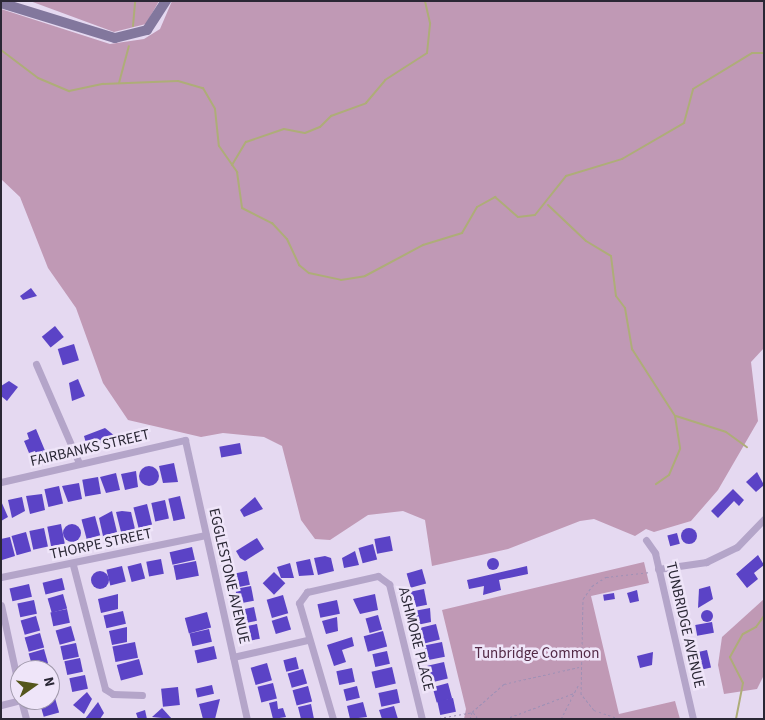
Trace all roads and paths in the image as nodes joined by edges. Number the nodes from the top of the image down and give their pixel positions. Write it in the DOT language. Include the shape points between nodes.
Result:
graph roads {
  1 [pos="166,1"];
  2 [pos="1,3"];
  3 [pos="36,364"];
  4 [pos="185,440"];
  5 [pos="79,463"];
  6 [pos="1,482"];
  7 [pos="764,519"];
  8 [pos="206,534"];
  9 [pos="646,540"];
  10 [pos="73,565"];
  11 [pos="658,569"];
  12 [pos="1,576"];
  13 [pos="1,605"];
  14 [pos="307,640"];
  15 [pos="233,657"];
  16 [pos="13,660"];
  17 [pos="579,667"];
  18 [pos="578,684"];
  19 [pos="574,694"];
  20 [pos="142,695"];
  21 [pos="472,712"];
  22 [pos="247,719"];
  23 [pos="334,719"];
  24 [pos="422,719"];
  25 [pos="434,719"];
  26 [pos="470,719"];
  27 [pos="478,719"];
  28 [pos="505,719"];
  29 [pos="561,719"];
  30 [pos="620,719"];
  31 [pos="693,719"];
  1 -- 2 [label="street" via="148,30 115,38"];
  3 -- 5 [label="street"];
  4 -- 5 [label="street, FAIRBANKS STREET"];
  4 -- 8 [label="street, EGGLESTONE AVENUE"];
  5 -- 6 [label="street, FAIRBANKS STREET"];
  7 -- 11 [label="street" via="737,547 706,562"];
  8 -- 10 [label="street, THORPE STREET"];
  8 -- 15 [label="street, EGGLESTONE AVENUE"];
  9 -- 11 [label="street, TUNBRIDGE AVENUE"];
  10 -- 12 [label="street, THORPE STREET"];
  10 -- 20 [label="street" via="106,689 113,694"];
  11 -- 17 [label="path" via="617,574 592,586 583,599"];
  11 -- 31 [label="street, TUNBRIDGE AVENUE"];
  13 -- 16 [label="street"];
  14 -- 15 [label="street"];
  14 -- 23 [label="street"];
  14 -- 24 [label="street, ASHMORE PLACE" via="301,596 384,578"];
  15 -- 22 [label="street, EGGLESTONE AVENUE"];
  17 -- 18 [label="path"];
  17 -- 21 [label="path" via="504,684"];
  18 -- 19 [label="path"];
  18 -- 30 [label="path" via="594,710"];
  19 -- 28 [label="path"];
  19 -- 29 [label="path"];
  21 -- 25 [label="path"];
  21 -- 26 [label="path"];
  21 -- 27 [label="path"];
}
